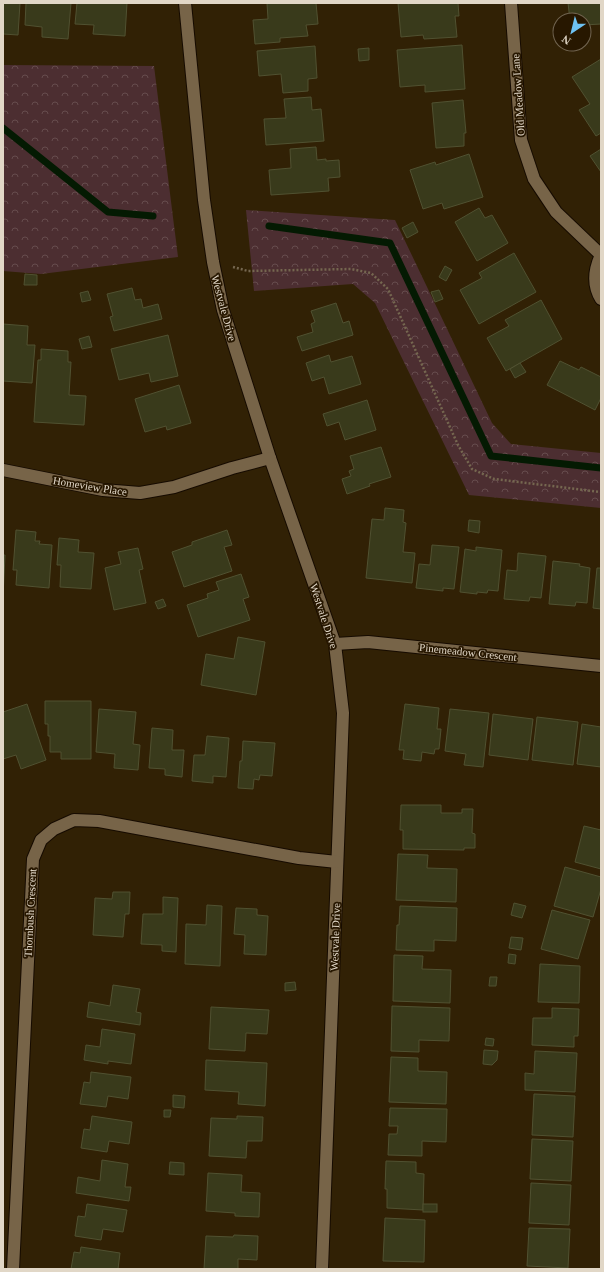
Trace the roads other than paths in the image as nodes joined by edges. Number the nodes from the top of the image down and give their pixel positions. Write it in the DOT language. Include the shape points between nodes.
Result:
graph roads {
  1 [pos="185,3"];
  2 [pos="511,3"];
  3 [pos="601,255"];
  4 [pos="601,299"];
  5 [pos="270,458"];
  6 [pos="3,470"];
  7 [pos="335,644"];
  8 [pos="601,666"];
  9 [pos="337,862"];
  10 [pos="13,1269"];
  11 [pos="322,1269"];
  1 -- 5 [label="street, Westvale Drive" via="204,200 213,262 223,310"];
  2 -- 3 [label="street, Old Meadow Lane" via="520,140 534,179 556,212"];
  3 -- 4 [label="street, Old Meadow Lane" via="596,266 594,282"];
  5 -- 6 [label="street, Homeview Place" via="174,487 140,493 103,490"];
  5 -- 7 [label="street, Westvale Drive"];
  7 -- 8 [label="street, Pinemeadow Crescent" via="368,642"];
  7 -- 9 [label="street, Westvale Drive" via="343,713"];
  9 -- 10 [label="street, Thornbush Crescent" via="298,858 99,821 74,820 54,828 41,840 33,859"];
  9 -- 11 [label="street, Westvale Drive"];
}
